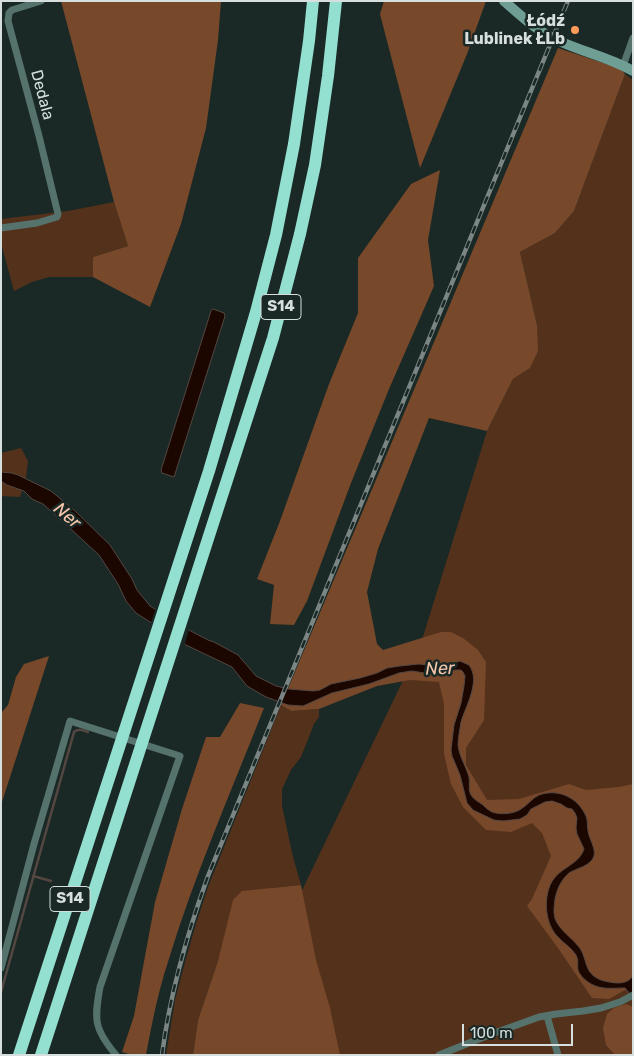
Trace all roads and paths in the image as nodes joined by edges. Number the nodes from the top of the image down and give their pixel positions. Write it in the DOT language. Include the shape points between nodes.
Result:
graph roads {
  1 [pos="40,1"];
  2 [pos="312,1"];
  3 [pos="336,1"];
  4 [pos="504,1"];
  5 [pos="633,38"];
  6 [pos="623,66"];
  7 [pos="633,71"];
  8 [pos="1,228"];
  9 [pos="1,968"];
  10 [pos="633,995"];
  11 [pos="547,1016"];
  12 [pos="19,1055"];
  13 [pos="41,1055"];
  14 [pos="116,1055"];
  15 [pos="438,1055"];
  16 [pos="558,1055"];
  1 -- 8 [label="street, Dedala" via="12,10 8,21 58,214 37,223"];
  2 -- 12 [label="highway, S14" via="310,41 294,144 276,235 256,312 215,452"];
  3 -- 13 [label="highway, S14" via="314,165 273,338"];
  4 -- 6 [label="street" via="524,20 550,37"];
  5 -- 6 [label="street"];
  6 -- 7 [label="street"];
  9 -- 14 [label="street" via="70,721 180,756 100,987 97,1026"];
  10 -- 11 [label="street" via="600,1008"];
  11 -- 15 [label="street"];
  11 -- 16 [label="street"];
}
